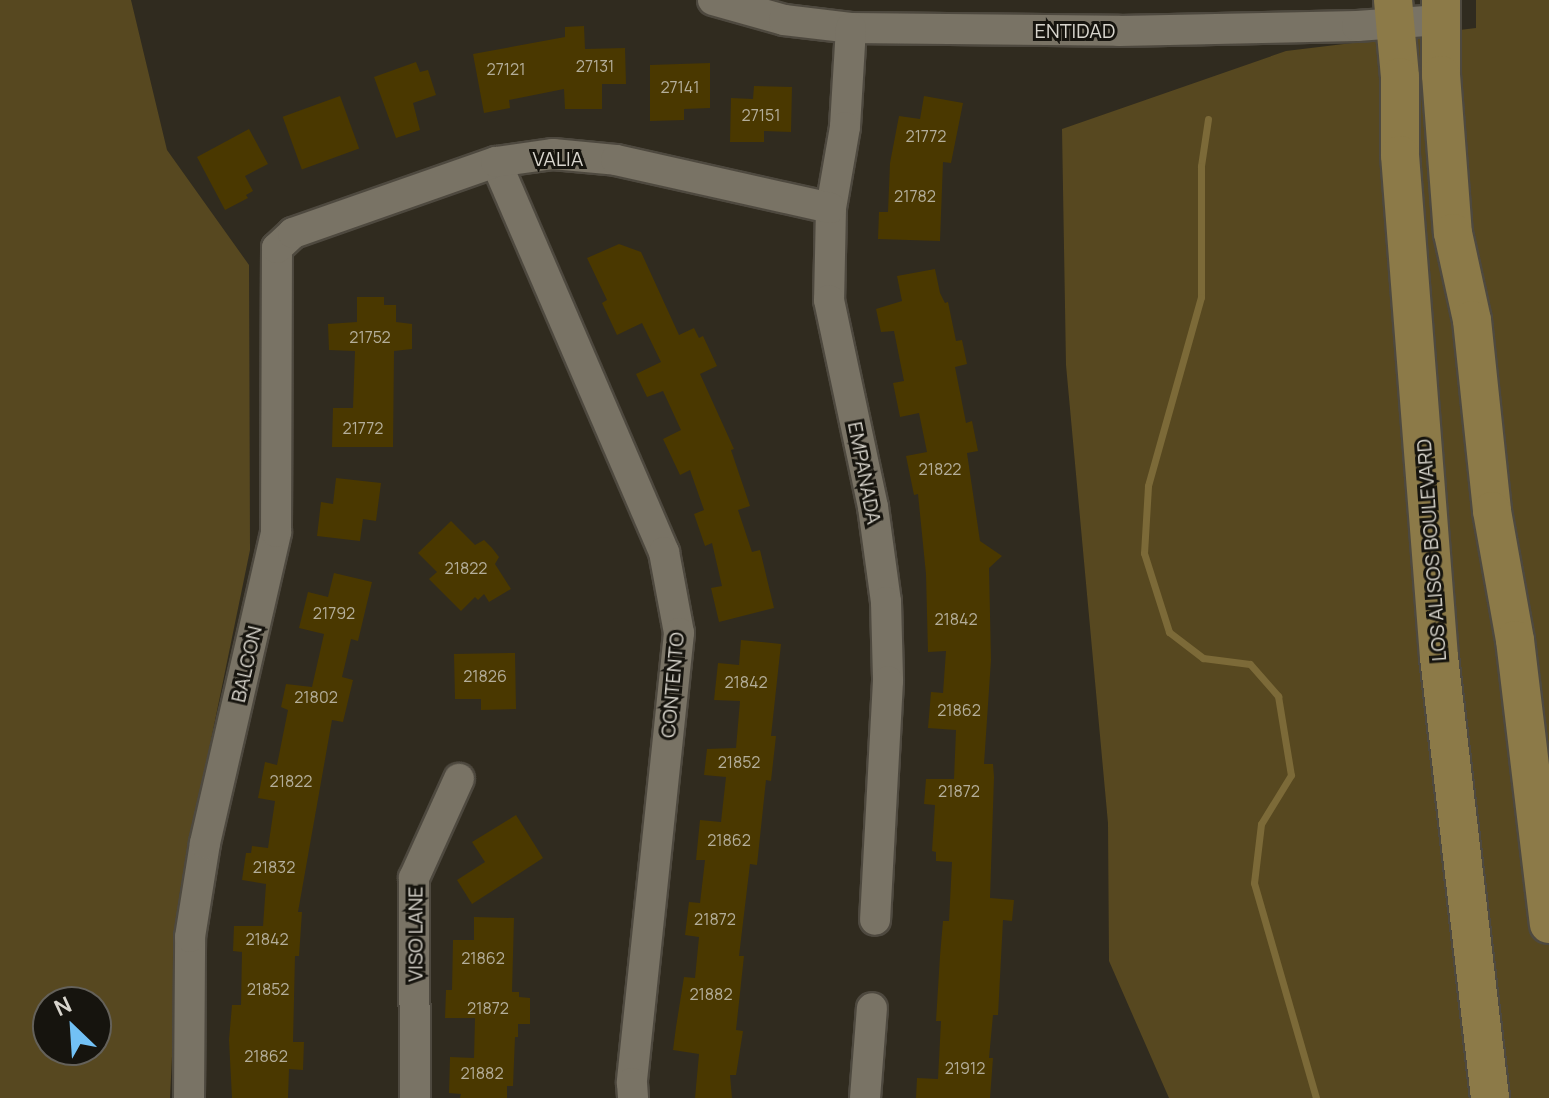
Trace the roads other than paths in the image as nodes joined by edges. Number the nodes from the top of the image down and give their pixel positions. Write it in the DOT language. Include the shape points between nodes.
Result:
graph roads {
  1 [pos="713,0"];
  2 [pos="1441,10"];
  3 [pos="1394,12"];
  4 [pos="851,28"];
  5 [pos="496,162"];
  6 [pos="831,208"];
  7 [pos="293,233"];
  8 [pos="459,779"];
  9 [pos="875,920"];
  10 [pos="1549,924"];
  11 [pos="872,1008"];
  12 [pos="189,1098"];
  13 [pos="415,1098"];
  14 [pos="633,1098"];
  15 [pos="865,1098"];
  16 [pos="1490,1098"];
  1 -- 4 [label="street, ENTIDAD" via="784,20"];
  2 -- 3 [label="street, ENTIDAD"];
  2 -- 10 [label="main road" via="1453,233 1472,320 1492,511 1515,640"];
  3 -- 4 [label="street, ENTIDAD" via="1119,31"];
  3 -- 16 [label="main road, LOS ALISOS BOULEVARD" via="1439,657"];
  4 -- 6 [label="street, EMPANADA" via="845,127"];
  5 -- 6 [label="street, VALIA" via="553,154 616,160"];
  5 -- 7 [label="street, VALIA"];
  5 -- 14 [label="street, CONTENTO" via="664,552 679,633"];
  6 -- 9 [label="street, EMPANADA" via="829,300 873,507 886,602 888,681"];
  7 -- 12 [label="street, BALCON" via="277,248 276,532 197,890 190,937"];
  8 -- 13 [label="street, VISO LANE" via="414,878"];
  11 -- 15 [label="street"];
}
